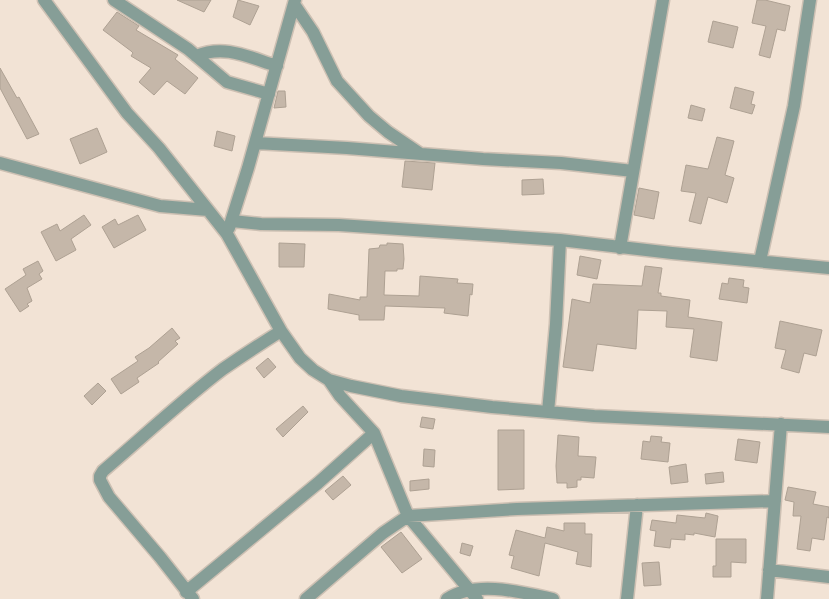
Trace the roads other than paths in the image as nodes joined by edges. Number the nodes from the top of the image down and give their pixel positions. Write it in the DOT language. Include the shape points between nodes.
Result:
graph roads {
  1 [pos="44,0"];
  2 [pos="114,0"];
  3 [pos="663,0"];
  4 [pos="810,0"];
  5 [pos="295,2"];
  6 [pos="196,56"];
  7 [pos="277,66"];
  8 [pos="269,94"];
  9 [pos="256,143"];
  10 [pos="421,155"];
  11 [pos="0,162"];
  12 [pos="633,171"];
  13 [pos="208,210"];
  14 [pos="232,221"];
  15 [pos="227,234"];
  16 [pos="560,240"];
  17 [pos="620,248"];
  18 [pos="760,261"];
  19 [pos="829,268"];
  20 [pos="281,331"];
  21 [pos="329,380"];
  22 [pos="548,412"];
  23 [pos="781,424"];
  24 [pos="829,427"];
  25 [pos="374,433"];
  26 [pos="775,501"];
  27 [pos="637,505"];
  28 [pos="408,516"];
  29 [pos="769,570"];
  30 [pos="829,577"];
  31 [pos="473,594"];
  32 [pos="190,596"];
  33 [pos="306,599"];
  34 [pos="448,599"];
  35 [pos="553,599"];
  36 [pos="627,599"];
  37 [pos="766,599"];
  1 -- 13 [label="street" via="127,113"];
  2 -- 6 [label="street"];
  3 -- 12 [label="street"];
  4 -- 18 [label="street" via="794,106"];
  5 -- 7 [label="street"];
  5 -- 10 [label="street" via="337,81 369,116"];
  6 -- 7 [label="street" via="220,50"];
  6 -- 8 [label="street" via="227,82"];
  7 -- 8 [label="street"];
  8 -- 9 [label="street"];
  9 -- 10 [label="street"];
  9 -- 14 [label="street"];
  10 -- 12 [label="street" via="561,163"];
  11 -- 13 [label="street" via="160,206"];
  12 -- 17 [label="street"];
  13 -- 15 [label="street"];
  14 -- 15 [label="street"];
  14 -- 16 [label="street"];
  15 -- 20 [label="street"];
  16 -- 17 [label="street"];
  16 -- 22 [label="street"];
  17 -- 18 [label="street"];
  18 -- 19 [label="street"];
  20 -- 21 [label="street" via="300,358"];
  20 -- 32 [label="street" via="202,386 100,476 109,497"];
  21 -- 22 [label="street" via="411,397"];
  21 -- 25 [label="street"];
  22 -- 23 [label="street"];
  23 -- 24 [label="street"];
  23 -- 26 [label="street"];
  25 -- 28 [label="street"];
  25 -- 32 [label="street"];
  26 -- 27 [label="street"];
  26 -- 29 [label="street"];
  27 -- 28 [label="street" via="517,508"];
  27 -- 36 [label="street"];
  28 -- 31 [label="street"];
  28 -- 33 [label="street"];
  29 -- 30 [label="street"];
  29 -- 37 [label="street"];
  31 -- 34 [label="street"];
  31 -- 35 [label="street" via="503,589"];
}
